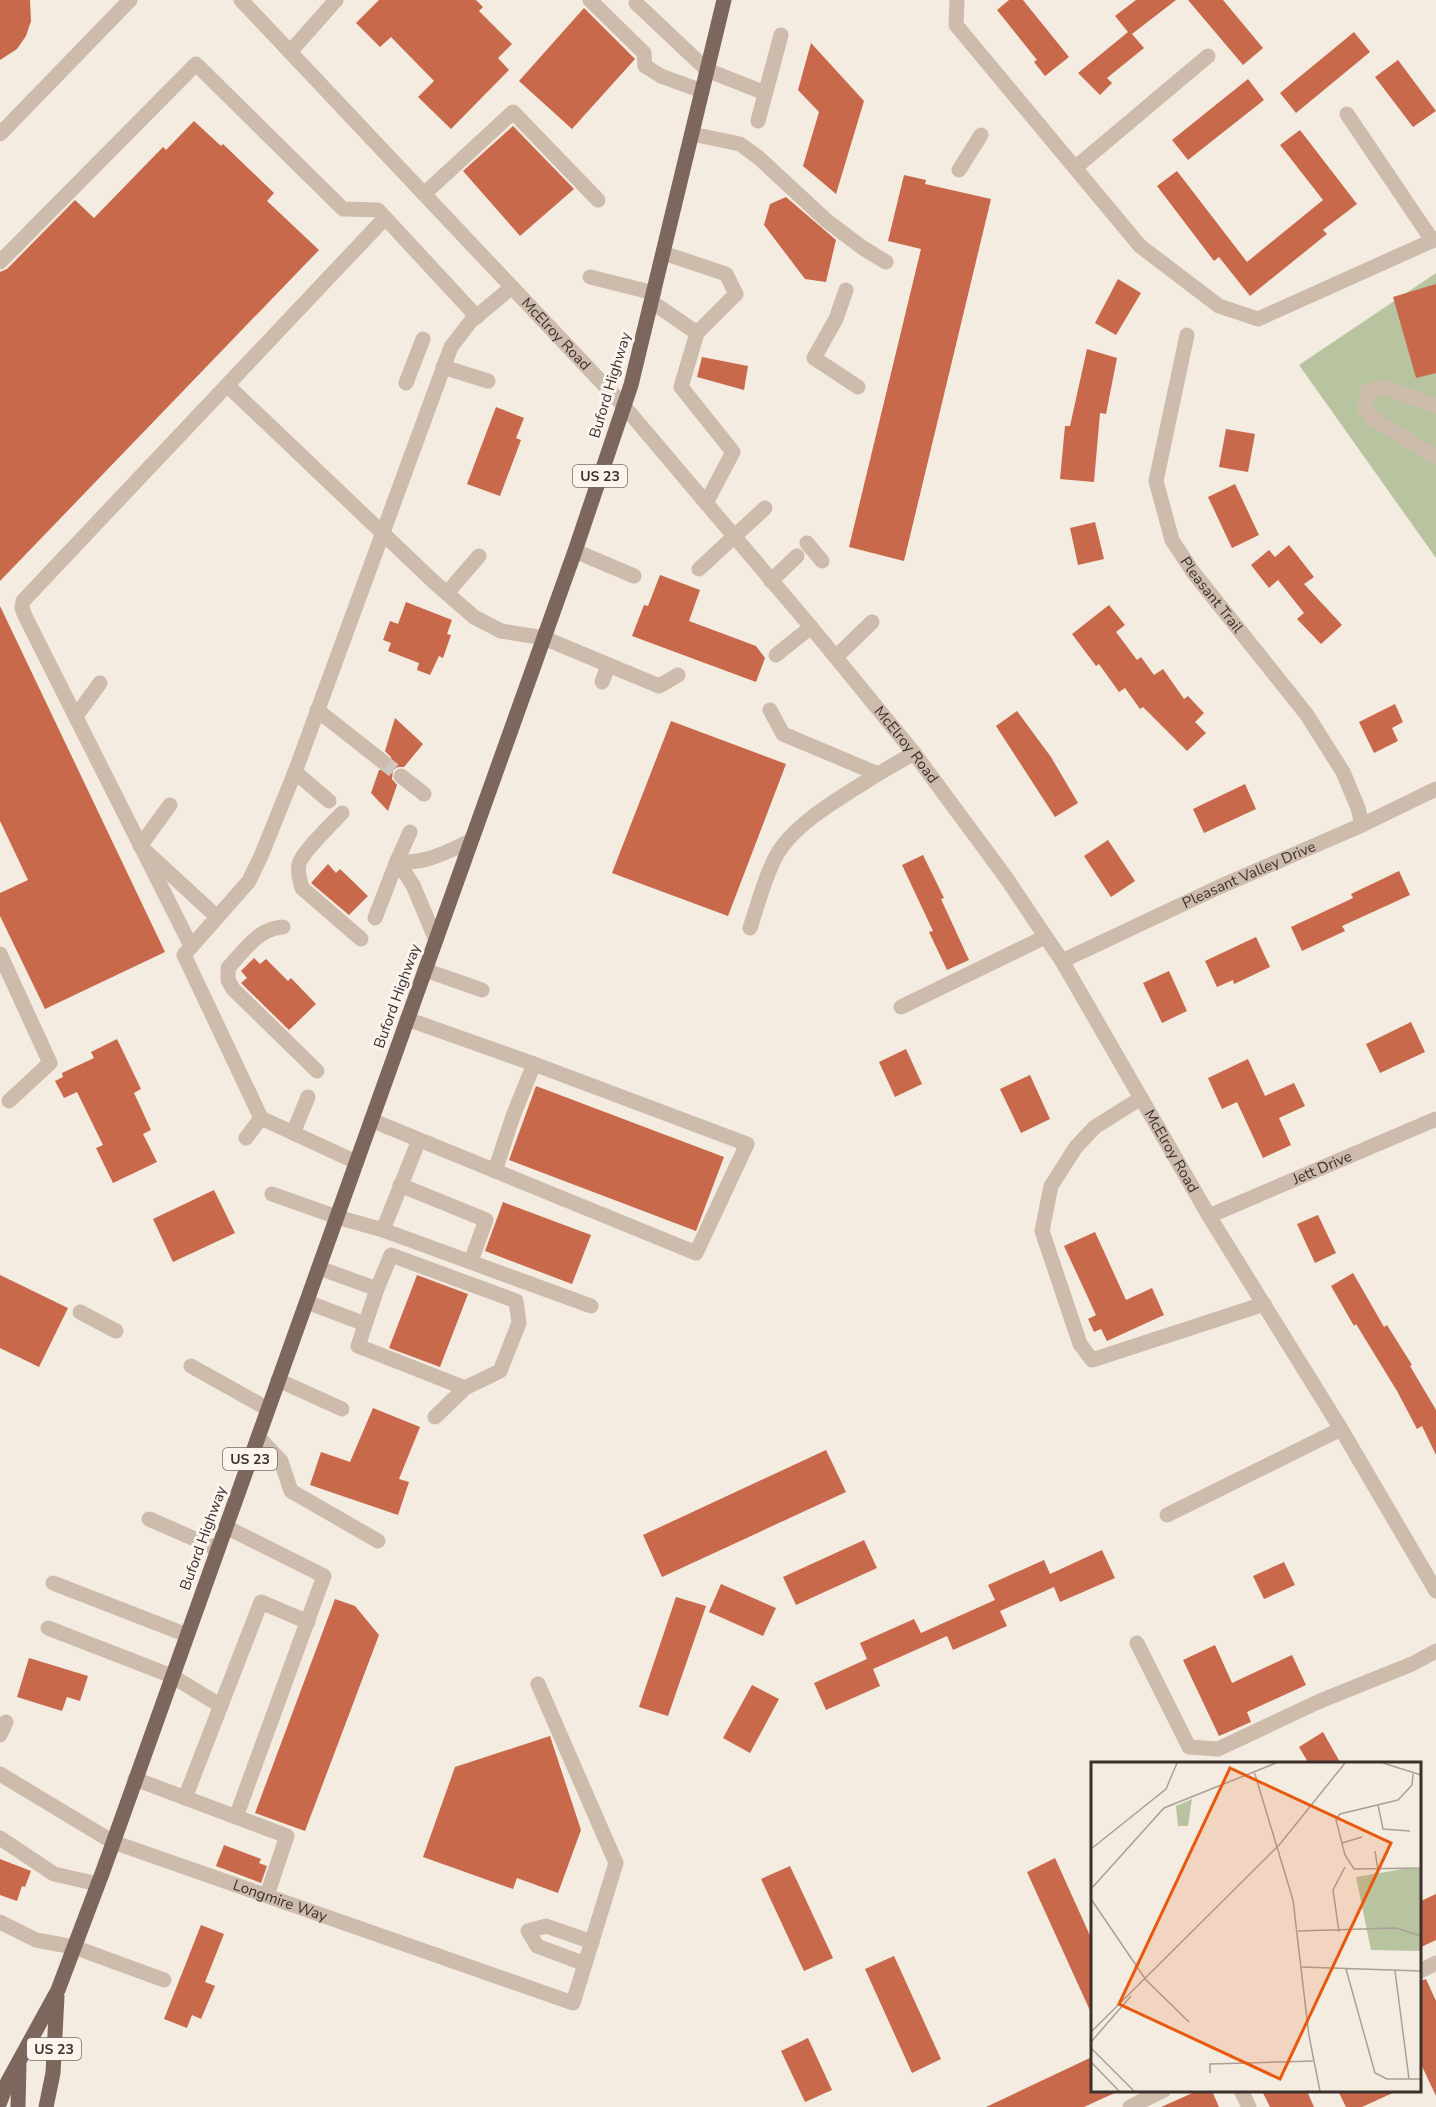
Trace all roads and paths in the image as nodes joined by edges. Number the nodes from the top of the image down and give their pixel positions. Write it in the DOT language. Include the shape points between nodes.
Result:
graph roads {
  1 [pos="130,0"];
  2 [pos="241,0"];
  3 [pos="336,0"];
  4 [pos="590,0"];
  5 [pos="724,0"];
  6 [pos="957,0"];
  7 [pos="636,3"];
  8 [pos="781,34"];
  9 [pos="290,52"];
  10 [pos="1208,56"];
  11 [pos="707,70"];
  12 [pos="702,91"];
  13 [pos="765,93"];
  14 [pos="1347,114"];
  15 [pos="758,121"];
  16 [pos="0,134"];
  17 [pos="692,134"];
  18 [pos="981,135"];
  19 [pos="1076,167"];
  20 [pos="959,170"];
  21 [pos="424,194"];
  22 [pos="598,200"];
  23 [pos="385,218"];
  24 [pos="1434,239"];
  25 [pos="663,253"];
  26 [pos="0,262"];
  27 [pos="886,262"];
  28 [pos="590,277"];
  29 [pos="512,287"];
  30 [pos="846,290"];
  31 [pos="653,298"];
  32 [pos="477,316"];
  33 [pos="697,333"];
  34 [pos="1187,335"];
  35 [pos="423,339"];
  36 [pos="443,367"];
  37 [pos="488,381"];
  38 [pos="406,383"];
  39 [pos="227,385"];
  40 [pos="858,387"];
  41 [pos="624,406"];
  42 [pos="1436,406"];
  43 [pos="1436,458"];
  44 [pos="706,503"];
  45 [pos="765,508"];
  46 [pos="382,532"];
  47 [pos="734,537"];
  48 [pos="807,543"];
  49 [pos="575,551"];
  50 [pos="479,556"];
  51 [pos="797,556"];
  52 [pos="822,561"];
  53 [pos="699,568"];
  54 [pos="634,576"];
  55 [pos="771,581"];
  56 [pos="447,593"];
  57 [pos="872,622"];
  58 [pos="811,627"];
  59 [pos="544,638"];
  60 [pos="776,655"];
  61 [pos="836,657"];
  62 [pos="608,666"];
  63 [pos="678,675"];
  64 [pos="602,682"];
  65 [pos="100,683"];
  66 [pos="317,710"];
  67 [pos="770,710"];
  68 [pos="76,716"];
  69 [pos="914,753"];
  70 [pos="382,761"];
  71 [pos="295,772"];
  72 [pos="878,774"];
  73 [pos="401,776"];
  74 [pos="1436,789"];
  75 [pos="424,794"];
  76 [pos="329,801"];
  77 [pos="170,805"];
  78 [pos="342,813"];
  79 [pos="1362,825"];
  80 [pos="410,831"];
  81 [pos="471,841"];
  82 [pos="140,846"];
  83 [pos="397,861"];
  84 [pos="217,917"];
  85 [pos="375,918"];
  86 [pos="283,927"];
  87 [pos="750,928"];
  88 [pos="1045,937"];
  89 [pos="361,939"];
  90 [pos="436,940"];
  91 [pos="191,946"];
  92 [pos="0,954"];
  93 [pos="1062,962"];
  94 [pos="425,970"];
  95 [pos="482,990"];
  96 [pos="901,1006"];
  97 [pos="407,1019"];
  98 [pos="534,1064"];
  99 [pos="317,1071"];
  100 [pos="308,1097"];
  101 [pos="1141,1098"];
  102 [pos="9,1101"];
  103 [pos="261,1118"];
  104 [pos="1436,1119"];
  105 [pos="371,1120"];
  106 [pos="293,1133"];
  107 [pos="246,1138"];
  108 [pos="419,1140"];
  109 [pos="356,1162"];
  110 [pos="495,1171"];
  111 [pos="400,1185"];
  112 [pos="272,1194"];
  113 [pos="1209,1216"];
  114 [pos="337,1217"];
  115 [pos="383,1230"];
  116 [pos="471,1261"];
  117 [pos="319,1268"];
  118 [pos="377,1289"];
  119 [pos="306,1302"];
  120 [pos="1264,1304"];
  121 [pos="591,1306"];
  122 [pos="80,1312"];
  123 [pos="365,1324"];
  124 [pos="116,1331"];
  125 [pos="191,1366"];
  126 [pos="278,1380"];
  127 [pos="465,1388"];
  128 [pos="268,1409"];
  129 [pos="342,1409"];
  130 [pos="435,1417"];
  131 [pos="1341,1430"];
  132 [pos="258,1437"];
  133 [pos="1167,1515"];
  134 [pos="149,1519"];
  135 [pos="226,1527"];
  136 [pos="378,1541"];
  137 [pos="218,1549"];
  138 [pos="53,1583"];
  139 [pos="1436,1591"];
  140 [pos="308,1622"];
  141 [pos="48,1628"];
  142 [pos="187,1635"];
  143 [pos="1137,1643"];
  144 [pos="1436,1651"];
  145 [pos="172,1676"];
  146 [pos="538,1684"];
  147 [pos="221,1706"];
  148 [pos="0,1774"];
  149 [pos="135,1779"];
  150 [pos="185,1798"];
  151 [pos="236,1817"];
  152 [pos="0,1838"];
  153 [pos="113,1842"];
  154 [pos="98,1884"];
  155 [pos="267,1895"];
  156 [pos="0,1922"];
  157 [pos="592,1942"];
  158 [pos="74,1947"];
  159 [pos="585,1964"];
  160 [pos="1436,1964"];
  161 [pos="1421,1970"];
  162 [pos="164,1980"];
  163 [pos="58,1990"];
  164 [pos="20,2060"];
  165 [pos="1162,2092"];
  166 [pos="1242,2092"];
  167 [pos="0,2102"];
  168 [pos="18,2107"];
  169 [pos="46,2107"];
  170 [pos="1130,2107"];
  171 [pos="1249,2107"];
  1 -- 16 [label="street"];
  2 -- 9 [label="street, McElroy Road"];
  3 -- 9 [label="street"];
  4 -- 12 [label="street" via="644,53 645,66"];
  5 -- 11 [label="main road, Buford Highway / US 23"];
  6 -- 19 [label="street" via="956,25"];
  7 -- 11 [label="street"];
  8 -- 13 [label="street"];
  9 -- 21 [label="street, McElroy Road"];
  10 -- 19 [label="street"];
  11 -- 12 [label="main road, Buford Highway / US 23"];
  11 -- 13 [label="street"];
  12 -- 17 [label="main road, Buford Highway / US 23"];
  13 -- 15 [label="street"];
  14 -- 24 [label="street"];
  17 -- 25 [label="main road, Buford Highway / US 23"];
  17 -- 27 [label="street" via="740,144 827,221"];
  18 -- 20 [label="street"];
  19 -- 24 [label="street" via="1140,246 1219,306 1258,319"];
  21 -- 22 [label="street" via="513,112"];
  21 -- 29 [label="street, McElroy Road"];
  23 -- 26 [label="street" via="378,210 343,209 196,64"];
  23 -- 32 [label="street"];
  23 -- 39 [label="street"];
  25 -- 31 [label="main road, Buford Highway / US 23"];
  25 -- 33 [label="street" via="726,274 736,294"];
  28 -- 31 [label="street"];
  29 -- 32 [label="street"];
  29 -- 41 [label="street, McElroy Road"];
  30 -- 40 [label="street" via="836,319 814,358"];
  31 -- 33 [label="street"];
  31 -- 41 [label="main road, Buford Highway / US 23"];
  32 -- 36 [label="street" via="451,347"];
  33 -- 44 [label="street" via="681,387 733,452"];
  34 -- 79 [label="street, Pleasant Trail" via="1156,481 1172,540 1307,715 1343,772"];
  35 -- 38 [label="street"];
  36 -- 37 [label="street"];
  36 -- 46 [label="street"];
  39 -- 46 [label="street"];
  39 -- 68 [label="street" via="23,601 25,616"];
  41 -- 44 [label="street, McElroy Road"];
  41 -- 49 [label="main road, Buford Highway / US 23"];
  42 -- 43 [label="street" via="1384,387 1368,391 1365,410"];
  44 -- 47 [label="street, McElroy Road"];
  45 -- 47 [label="street"];
  46 -- 56 [label="street"];
  46 -- 66 [label="street"];
  47 -- 53 [label="street"];
  47 -- 55 [label="street, McElroy Road"];
  48 -- 52 [label="street"];
  49 -- 54 [label="street"];
  49 -- 59 [label="main road, Buford Highway / US 23"];
  50 -- 56 [label="street"];
  51 -- 55 [label="street"];
  55 -- 58 [label="street, McElroy Road"];
  56 -- 59 [label="street" via="474,617 501,631"];
  57 -- 61 [label="street"];
  58 -- 60 [label="street"];
  58 -- 61 [label="street, McElroy Road"];
  59 -- 62 [label="street"];
  59 -- 81 [label="main road, Buford Highway / US 23"];
  61 -- 69 [label="street, McElroy Road"];
  62 -- 63 [label="street" via="659,686"];
  62 -- 64 [label="street"];
  65 -- 68 [label="street"];
  66 -- 70 [label="street"];
  66 -- 71 [label="street"];
  67 -- 72 [label="street" via="783,734"];
  68 -- 82 [label="street"];
  69 -- 72 [label="street"];
  69 -- 88 [label="street, McElroy Road"];
  71 -- 76 [label="street"];
  71 -- 84 [label="street" via="249,881"];
  72 -- 87 [label="street" via="814,815 794,834 776,856"];
  73 -- 75 [label="street"];
  74 -- 79 [label="street, Pleasant Valley Drive"];
  77 -- 82 [label="street"];
  78 -- 89 [label="street" via="306,853 299,864 300,878 302,888"];
  79 -- 93 [label="street, Pleasant Valley Drive" via="1219,887"];
  80 -- 83 [label="street"];
  81 -- 83 [label="street" via="423,860"];
  81 -- 90 [label="main road, Buford Highway / US 23"];
  82 -- 84 [label="street"];
  82 -- 91 [label="street"];
  83 -- 85 [label="street"];
  83 -- 90 [label="street" via="413,885"];
  84 -- 91 [label="street"];
  86 -- 99 [label="street" via="260,934 228,968 228,980"];
  88 -- 93 [label="street, McElroy Road"];
  88 -- 96 [label="street"];
  90 -- 94 [label="main road, Buford Highway / US 23"];
  91 -- 103 [label="street" via="184,955"];
  92 -- 102 [label="street" via="50,1063"];
  93 -- 101 [label="street, McElroy Road"];
  94 -- 95 [label="street"];
  94 -- 97 [label="main road, Buford Highway / US 23"];
  97 -- 98 [label="street"];
  97 -- 105 [label="main road, Buford Highway / US 23"];
  98 -- 110 [label="street"];
  98 -- 110 [label="street" via="747,1143 696,1253"];
  100 -- 106 [label="street"];
  101 -- 113 [label="street, McElroy Road"];
  101 -- 120 [label="street" via="1095,1127 1076,1147 1051,1186 1042,1230 1080,1344 1092,1360"];
  103 -- 106 [label="street"];
  103 -- 107 [label="street"];
  104 -- 113 [label="street, Jett Drive"];
  105 -- 108 [label="street"];
  105 -- 109 [label="main road, Buford Highway / US 23"];
  106 -- 109 [label="street"];
  108 -- 110 [label="street"];
  108 -- 111 [label="street"];
  109 -- 114 [label="main road, Buford Highway / US 23"];
  111 -- 115 [label="street"];
  111 -- 116 [label="street" via="486,1220"];
  112 -- 114 [label="street"];
  113 -- 120 [label="street, McElroy Road"];
  114 -- 115 [label="street"];
  114 -- 117 [label="main road, Buford Highway / US 23"];
  115 -- 116 [label="street"];
  116 -- 121 [label="street"];
  117 -- 118 [label="street"];
  117 -- 119 [label="main road, Buford Highway / US 23"];
  118 -- 123 [label="street"];
  118 -- 127 [label="street" via="391,1256 516,1301 519,1323 500,1371"];
  119 -- 123 [label="street"];
  119 -- 126 [label="main road, Buford Highway / US 23"];
  120 -- 131 [label="street, McElroy Road"];
  122 -- 124 [label="street"];
  123 -- 127 [label="street" via="358,1346"];
  125 -- 128 [label="street"];
  126 -- 128 [label="main road, Buford Highway / US 23"];
  126 -- 129 [label="street"];
  127 -- 130 [label="street"];
  128 -- 132 [label="main road, Buford Highway / US 23"];
  131 -- 133 [label="street"];
  131 -- 139 [label="street, McElroy Road"];
  132 -- 135 [label="main road, Buford Highway / US 23"];
  132 -- 136 [label="street" via="281,1461 291,1491"];
  134 -- 137 [label="street"];
  135 -- 137 [label="main road, Buford Highway / US 23"];
  135 -- 140 [label="street" via="324,1576"];
  137 -- 142 [label="main road, Buford Highway / US 23"];
  138 -- 142 [label="street"];
  140 -- 147 [label="street" via="261,1602"];
  140 -- 151 [label="street"];
  141 -- 145 [label="street"];
  142 -- 145 [label="main road, Buford Highway / US 23"];
  143 -- 144 [label="street" via="1189,1747 1218,1749"];
  145 -- 147 [label="street"];
  145 -- 149 [label="main road, Buford Highway / US 23"];
  146 -- 157 [label="street" via="616,1863"];
  147 -- 150 [label="street"];
  148 -- 153 [label="street, Longmire Way"];
  149 -- 150 [label="street"];
  149 -- 153 [label="main road, Buford Highway / US 23"];
  150 -- 151 [label="street"];
  151 -- 155 [label="street" via="287,1836"];
  152 -- 154 [label="street" via="54,1874"];
  153 -- 154 [label="main road, Buford Highway / US 23"];
  153 -- 155 [label="street, Longmire Way"];
  154 -- 158 [label="main road, Buford Highway / US 23"];
  155 -- 159 [label="street, Longmire Way" via="573,2002"];
  156 -- 158 [label="street" via="36,1940"];
  157 -- 159 [label="street"];
  157 -- 159 [label="street" via="546,1926 528,1931 537,1946"];
  158 -- 162 [label="street"];
  158 -- 163 [label="main road, Buford Highway / US 23"];
  160 -- 161 [label="street"];
  163 -- 164 [label="main road, Buford Highway / US 23"];
  163 -- 169 [label="main road, Buford Highway / US 23" via="53,2073"];
  164 -- 167 [label="main road, Buford Highway / US 23"];
  164 -- 168 [label="main road"];
  165 -- 170 [label="street"];
  166 -- 171 [label="street"];
}
